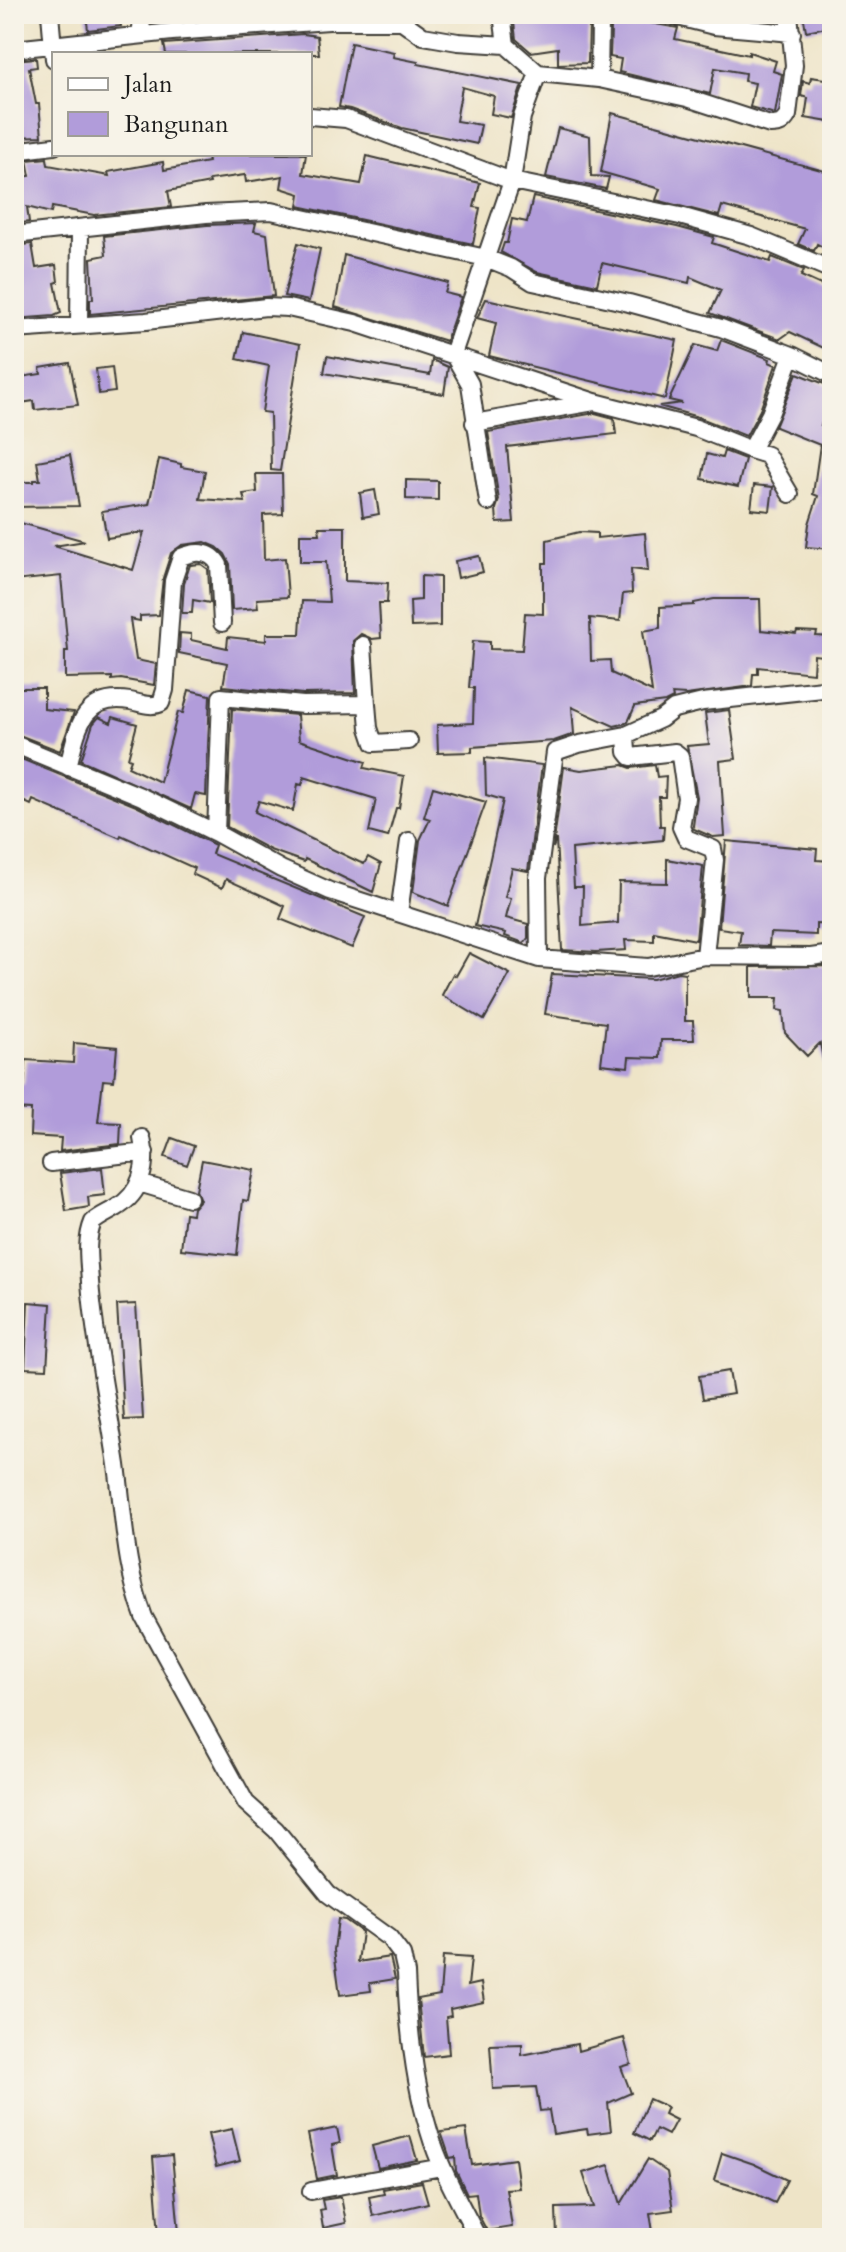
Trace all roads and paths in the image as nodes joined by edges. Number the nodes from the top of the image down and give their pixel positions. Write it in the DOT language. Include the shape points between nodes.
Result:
graph roads {
  1 [pos="50,14"];
  2 [pos="143,14"];
  3 [pos="502,14"];
  4 [pos="607,14"];
  5 [pos="666,14"];
  6 [pos="789,14"];
  7 [pos="403,17"];
  8 [pos="792,33"];
  9 [pos="140,35"];
  10 [pos="506,45"];
  11 [pos="14,49"];
  12 [pos="54,52"];
  13 [pos="538,73"];
  14 [pos="599,79"];
  15 [pos="312,116"];
  16 [pos="52,146"];
  17 [pos="14,151"];
  18 [pos="512,181"];
  19 [pos="80,229"];
  20 [pos="14,235"];
  21 [pos="486,258"];
  22 [pos="832,270"];
  23 [pos="79,324"];
  24 [pos="14,330"];
  25 [pos="453,354"];
  26 [pos="792,355"];
  27 [pos="832,375"];
  28 [pos="595,402"];
  29 [pos="474,423"];
  30 [pos="751,450"];
  31 [pos="790,494"];
  32 [pos="488,502"];
  33 [pos="222,623"];
  34 [pos="363,645"];
  35 [pos="832,688"];
  36 [pos="367,704"];
  37 [pos="626,735"];
  38 [pos="409,741"];
  39 [pos="14,744"];
  40 [pos="68,767"];
  41 [pos="216,833"];
  42 [pos="409,841"];
  43 [pos="399,913"];
  44 [pos="832,954"];
  45 [pos="705,956"];
  46 [pos="539,959"];
  47 [pos="51,1163"];
  48 [pos="139,1183"];
  49 [pos="189,1198"];
  50 [pos="442,2167"];
  51 [pos="311,2191"];
  52 [pos="478,2238"];
  1 -- 12 [label="street"];
  2 -- 9 [label="street"];
  3 -- 10 [label="street"];
  4 -- 14 [label="street" via="600,24"];
  5 -- 8 [label="street" via="714,26"];
  6 -- 8 [label="street"];
  7 -- 9 [label="street"];
  7 -- 10 [label="street" via="423,36"];
  8 -- 14 [label="street" via="792,91 788,115 778,125"];
  9 -- 12 [label="street"];
  10 -- 13 [label="street"];
  11 -- 12 [label="street"];
  13 -- 14 [label="street"];
  13 -- 18 [label="street" via="522,117"];
  15 -- 18 [label="street" via="346,119"];
  16 -- 17 [label="street"];
  18 -- 21 [label="street"];
  18 -- 22 [label="street" via="680,216 751,236"];
  19 -- 20 [label="street"];
  19 -- 21 [label="street" via="271,211"];
  19 -- 23 [label="street"];
  21 -- 25 [label="street"];
  21 -- 26 [label="street" via="533,282 692,320"];
  23 -- 24 [label="street"];
  23 -- 25 [label="street" via="288,308"];
  25 -- 28 [label="street"];
  25 -- 29 [label="street" via="470,384"];
  26 -- 27 [label="street"];
  26 -- 30 [label="street"];
  28 -- 29 [label="street"];
  28 -- 30 [label="street" via="696,428"];
  29 -- 32 [label="street"];
  30 -- 31 [label="street" via="767,455"];
  33 -- 40 [label="street" via="215,558 198,553 181,557 173,581 161,703 125,700 92,707 80,724"];
  34 -- 36 [label="street"];
  35 -- 37 [label="street" via="703,702 674,709"];
  36 -- 38 [label="street" via="374,743"];
  36 -- 41 [label="street" via="303,705 221,697"];
  37 -- 45 [label="street" via="631,757 675,752 680,756 686,798 681,827 686,838 713,849 715,860"];
  37 -- 46 [label="street" via="555,752 538,878"];
  39 -- 40 [label="street"];
  40 -- 41 [label="street"];
  41 -- 43 [label="street" via="317,885"];
  42 -- 43 [label="street"];
  43 -- 46 [label="street"];
  44 -- 45 [label="street"];
  45 -- 46 [label="street" via="648,967"];
  47 -- 48 [label="street" via="143,1145 145,1166"];
  48 -- 49 [label="street"];
  48 -- 50 [label="street" via="127,1200 93,1222 88,1243 98,1357 133,1587 144,1617 246,1803 276,1830 328,1894 389,1938 402,1955 420,2095"];
  50 -- 51 [label="street"];
  50 -- 52 [label="street"];
}
